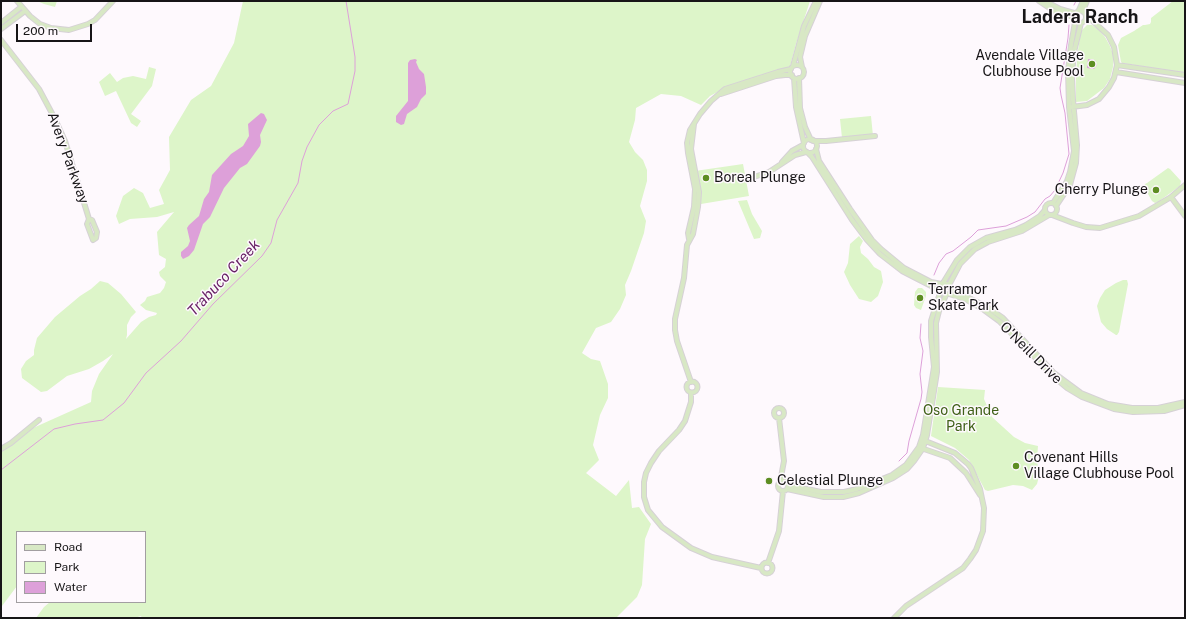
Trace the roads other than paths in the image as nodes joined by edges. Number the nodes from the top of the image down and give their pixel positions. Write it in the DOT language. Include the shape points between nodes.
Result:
graph roads {
  1 [pos="17,1"];
  2 [pos="113,1"];
  3 [pos="816,1"];
  4 [pos="820,1"];
  5 [pos="1039,1"];
  6 [pos="1045,1"];
  7 [pos="1083,1"];
  8 [pos="1087,1"];
  9 [pos="21,7"];
  10 [pos="25,11"];
  11 [pos="1083,12"];
  12 [pos="1074,15"];
  13 [pos="1075,22"];
  14 [pos="1083,22"];
  15 [pos="1093,22"];
  16 [pos="1,23"];
  17 [pos="1,29"];
  18 [pos="1,40"];
  19 [pos="1117,65"];
  20 [pos="802,66"];
  21 [pos="792,68"];
  22 [pos="1116,72"];
  23 [pos="1185,75"];
  24 [pos="793,76"];
  25 [pos="800,78"];
  26 [pos="1185,82"];
  27 [pos="721,94"];
  28 [pos="1071,107"];
  29 [pos="875,136"];
  30 [pos="812,140"];
  31 [pos="826,141"];
  32 [pos="804,144"];
  33 [pos="816,147"];
  34 [pos="806,152"];
  35 [pos="781,164"];
  36 [pos="748,179"];
  37 [pos="1185,185"];
  38 [pos="1171,197"];
  39 [pos="1055,206"];
  40 [pos="1045,210"];
  41 [pos="1051,215"];
  42 [pos="1185,216"];
  43 [pos="89,218"];
  44 [pos="1064,219"];
  45 [pos="1015,230"];
  46 [pos="996,239"];
  47 [pos="943,284"];
  48 [pos="950,287"];
  49 [pos="939,291"];
  50 [pos="947,295"];
  51 [pos="691,382"];
  52 [pos="691,393"];
  53 [pos="1185,404"];
  54 [pos="780,418"];
  55 [pos="39,420"];
  56 [pos="924,440"];
  57 [pos="921,448"];
  58 [pos="1,449"];
  59 [pos="783,466"];
  60 [pos="971,468"];
  61 [pos="966,473"];
  62 [pos="780,482"];
  63 [pos="785,487"];
  64 [pos="981,498"];
  65 [pos="768,563"];
  66 [pos="761,568"];
  67 [pos="894,618"];
  1 -- 9 [label="street"];
  2 -- 10 [label="street" via="95,20 69,30 46,26"];
  3 -- 21 [label="street, O'Neill Drive" via="804,26"];
  4 -- 20 [label="street, O'Neill Drive" via="805,36 800,57"];
  5 -- 12 [label="street" via="1054,10"];
  6 -- 12 [label="street"];
  7 -- 11 [label="street"];
  8 -- 11 [label="street"];
  9 -- 10 [label="street"];
  9 -- 16 [label="street"];
  10 -- 17 [label="street"];
  11 -- 12 [label="street"];
  11 -- 14 [label="street"];
  11 -- 15 [label="street"];
  12 -- 13 [label="street"];
  13 -- 14 [label="street"];
  13 -- 28 [label="street" via="1068,71"];
  14 -- 15 [label="street"];
  14 -- 28 [label="street" via="1077,36"];
  15 -- 19 [label="street" via="1110,39"];
  18 -- 43 [label="street, Avery Parkway" via="50,107 65,141"];
  19 -- 22 [label="street"];
  19 -- 23 [label="street"];
  20 -- 21 [label="street"];
  20 -- 25 [label="street, O'Neill Drive" via="804,73"];
  21 -- 24 [label="street, O'Neill Drive"];
  21 -- 27 [label="street" via="725,89"];
  22 -- 26 [label="street"];
  22 -- 28 [label="street" via="1109,87 1099,98 1087,105"];
  24 -- 25 [label="street"];
  24 -- 27 [label="street" via="776,76"];
  24 -- 32 [label="street, O'Neill Drive"];
  25 -- 30 [label="street, O'Neill Drive" via="800,108"];
  27 -- 51 [label="street" via="704,108 690,130 687,143 695,189 694,207 675,330"];
  28 -- 39 [label="street" via="1077,145 1076,163 1070,185"];
  29 -- 31 [label="street"];
  30 -- 31 [label="street"];
  30 -- 32 [label="street" via="807,140"];
  30 -- 33 [label="street, O'Neill Drive"];
  31 -- 33 [label="street"];
  32 -- 34 [label="street, O'Neill Drive"];
  32 -- 35 [label="street" via="792,151"];
  33 -- 34 [label="street" via="813,152"];
  33 -- 47 [label="street, O'Neill Drive" via="819,161 876,244 904,268 931,282"];
  34 -- 35 [label="street" via="794,155"];
  34 -- 49 [label="street, O'Neill Drive" via="867,240 880,254 902,271"];
  35 -- 36 [label="street" via="769,172"];
  37 -- 38 [label="street"];
  38 -- 42 [label="street"];
  38 -- 44 [label="street" via="1139,216 1100,228 1086,227"];
  39 -- 40 [label="street" via="1047,203"];
  39 -- 41 [label="street"];
  39 -- 44 [label="street"];
  40 -- 41 [label="street"];
  40 -- 45 [label="street"];
  41 -- 44 [label="street"];
  41 -- 46 [label="street" via="1022,231"];
  43 -- 43 [label="street, Avery Parkway" via="87,224 94,239 97,232"];
  45 -- 46 [label="street"];
  45 -- 47 [label="street" via="990,236 970,247 954,264"];
  46 -- 48 [label="street" via="969,255 958,267"];
  47 -- 48 [label="street, O'Neill Drive"];
  47 -- 49 [label="street"];
  48 -- 50 [label="street"];
  48 -- 53 [label="street, O'Neill Drive" via="1003,318 1054,373 1081,393 1108,404 1132,408"];
  49 -- 50 [label="street, O'Neill Drive"];
  49 -- 56 [label="street" via="932,321 934,366"];
  50 -- 53 [label="street, O'Neill Drive" via="972,303 999,321 1054,377 1082,397 1114,409 1133,412 1164,411"];
  50 -- 56 [label="street" via="936,323 937,372"];
  51 -- 52 [label="street" via="686,387"];
  51 -- 52 [label="street" via="695,383 697,388"];
  52 -- 66 [label="street" via="691,402 680,430 660,451 646,473 644,497 648,510 662,527 691,548 712,557"];
  54 -- 59 [label="street"];
  55 -- 58 [label="street"];
  56 -- 57 [label="street"];
  56 -- 60 [label="street" via="955,453"];
  57 -- 61 [label="street" via="950,458"];
  57 -- 63 [label="street" via="914,461 900,473 859,493 829,497"];
  59 -- 62 [label="street"];
  59 -- 63 [label="street"];
  60 -- 61 [label="street"];
  60 -- 64 [label="street" via="980,488"];
  61 -- 64 [label="street"];
  62 -- 63 [label="street"];
  62 -- 63 [label="street" via="778,486"];
  63 -- 65 [label="street" via="779,531"];
  64 -- 67 [label="street" via="984,508 983,531 970,559 960,570 906,606"];
  65 -- 66 [label="street"];
  65 -- 66 [label="street" via="772,568 770,573 763,572"];
}
